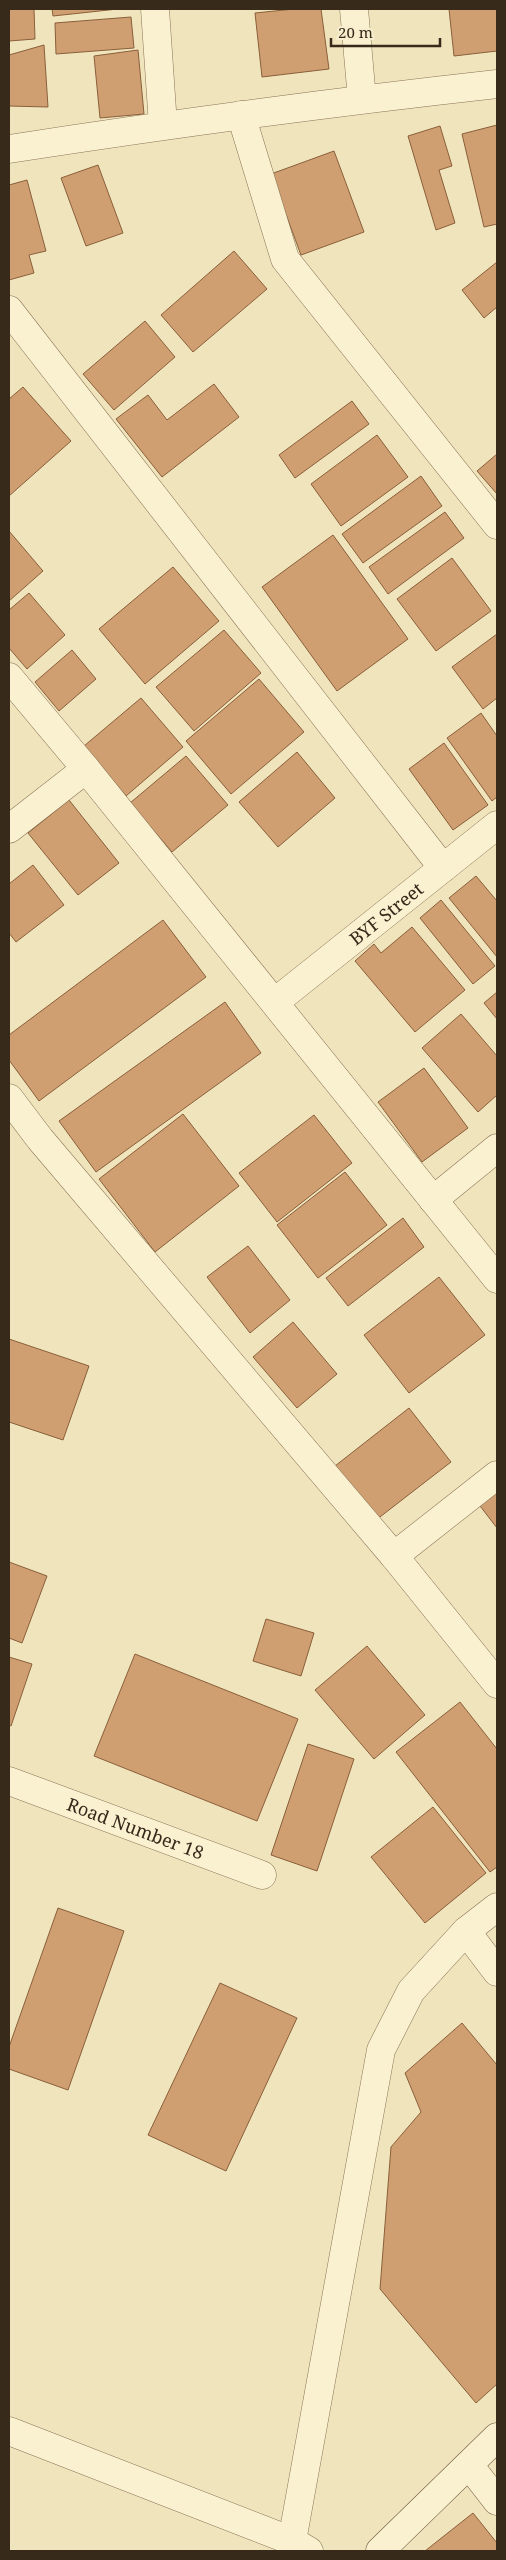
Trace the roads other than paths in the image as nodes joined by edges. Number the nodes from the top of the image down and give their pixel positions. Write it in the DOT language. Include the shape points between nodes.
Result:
graph roads {
  1 [pos="155,9"];
  2 [pos="354,9"];
  3 [pos="497,84"];
  4 [pos="362,99"];
  5 [pos="241,115"];
  6 [pos="163,125"];
  7 [pos="9,149"];
  8 [pos="9,310"];
  9 [pos="497,525"];
  10 [pos="9,677"];
  11 [pos="86,769"];
  12 [pos="497,825"];
  13 [pos="9,829"];
  14 [pos="443,868"];
  15 [pos="275,1002"];
  16 [pos="9,1098"];
  17 [pos="9,1127"];
  18 [pos="40,1139"];
  19 [pos="497,1148"];
  20 [pos="433,1200"];
  21 [pos="497,1279"];
  22 [pos="497,1475"];
  23 [pos="394,1556"];
  24 [pos="497,1684"];
  25 [pos="9,1781"];
  26 [pos="262,1875"];
  27 [pos="497,1907"];
  28 [pos="466,1931"];
  29 [pos="497,1972"];
  30 [pos="9,2430"];
  31 [pos="497,2437"];
  32 [pos="469,2465"];
  33 [pos="497,2501"];
  34 [pos="301,2546"];
  35 [pos="380,2551"];
  1 -- 6 [label="street"];
  2 -- 4 [label="street"];
  3 -- 4 [label="street"];
  4 -- 5 [label="street"];
  5 -- 6 [label="street"];
  5 -- 9 [label="street" via="285,259"];
  6 -- 7 [label="street"];
  8 -- 14 [label="street"];
  10 -- 11 [label="street"];
  11 -- 13 [label="street"];
  11 -- 15 [label="street"];
  12 -- 14 [label="street, BYF Street"];
  14 -- 15 [label="street, BYF Street"];
  15 -- 20 [label="street"];
  16 -- 18 [label="street"];
  17 -- 18 [label="street"];
  18 -- 23 [label="street"];
  19 -- 20 [label="street"];
  20 -- 21 [label="street"];
  22 -- 23 [label="street"];
  23 -- 24 [label="street"];
  25 -- 26 [label="street, Road Number 18"];
  27 -- 28 [label="street"];
  28 -- 29 [label="street"];
  28 -- 34 [label="street" via="411,1991 381,2050"];
  30 -- 34 [label="street"];
  31 -- 32 [label="street"];
  32 -- 33 [label="street"];
  32 -- 35 [label="street"];
}
